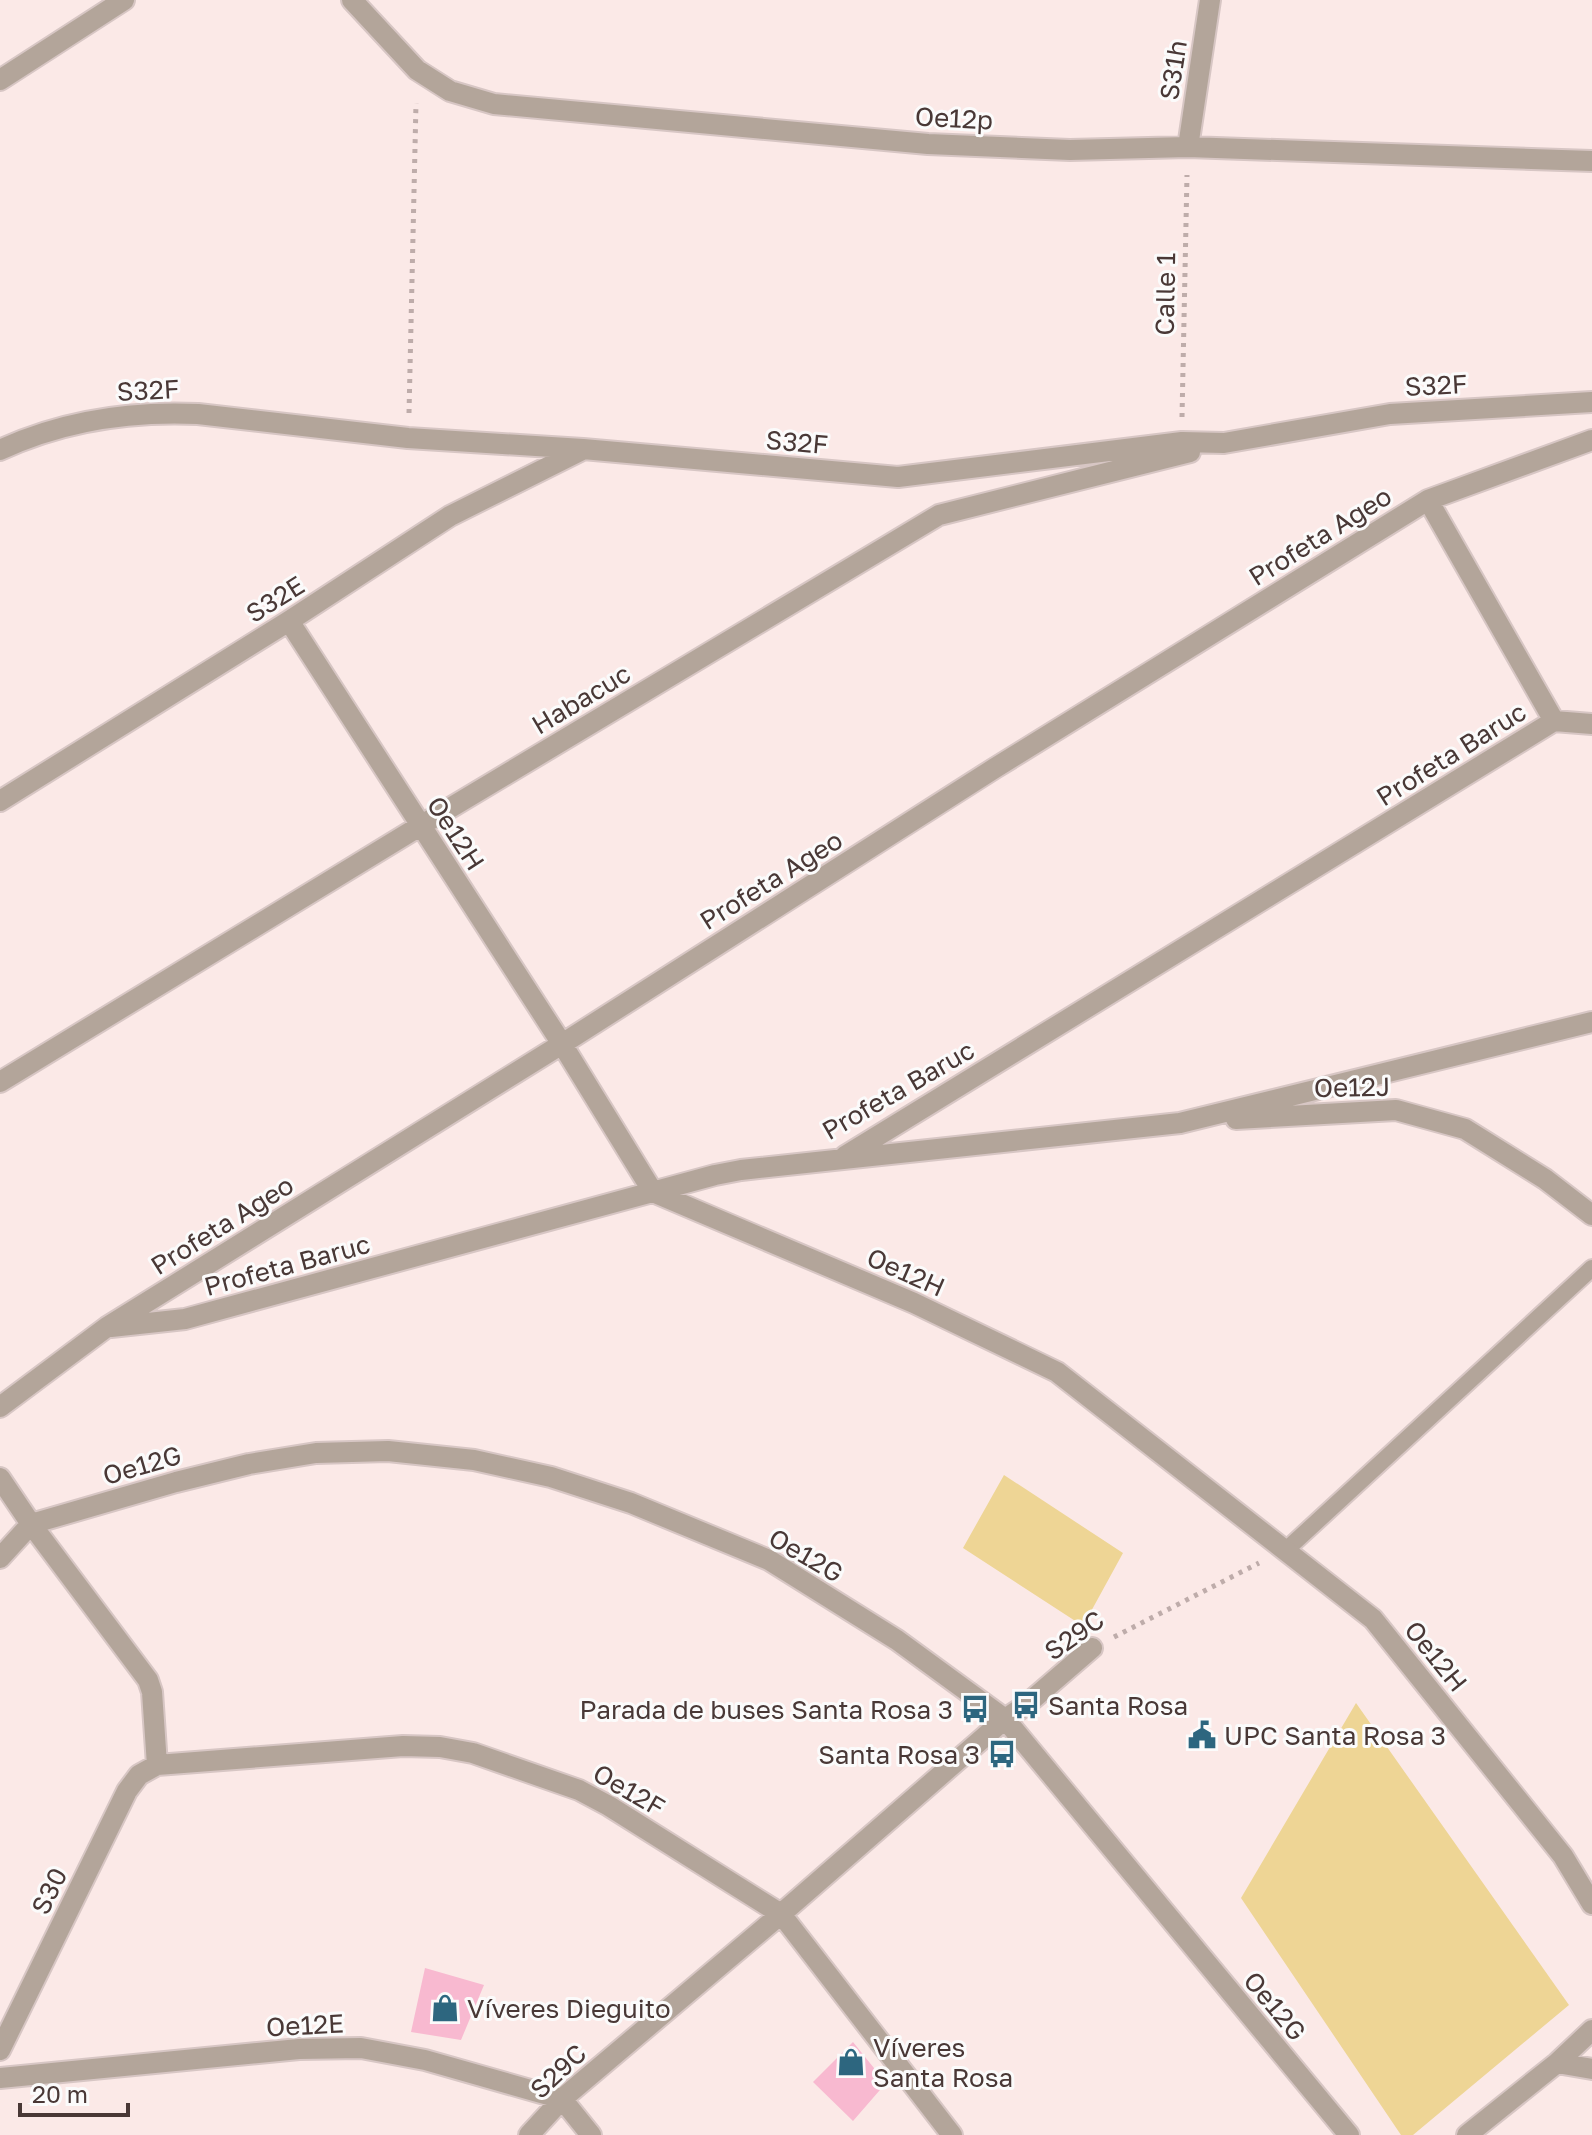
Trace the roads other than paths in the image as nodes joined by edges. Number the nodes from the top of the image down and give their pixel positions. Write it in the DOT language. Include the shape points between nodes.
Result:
graph roads {
  1 [pos="124,0"];
  2 [pos="352,0"];
  3 [pos="1210,0"];
  4 [pos="0,80"];
  5 [pos="1188,147"];
  6 [pos="1592,161"];
  7 [pos="1592,402"];
  8 [pos="1592,440"];
  9 [pos="1224,443"];
  10 [pos="583,449"];
  11 [pos="0,450"];
  12 [pos="1428,500"];
  13 [pos="289,621"];
  14 [pos="1554,721"];
  15 [pos="1592,724"];
  16 [pos="0,801"];
  17 [pos="420,826"];
  18 [pos="1592,1022"];
  19 [pos="562,1044"];
  20 [pos="0,1082"];
  21 [pos="1180,1123"];
  22 [pos="838,1160"];
  23 [pos="653,1192"];
  24 [pos="1592,1215"];
  25 [pos="1592,1268"];
  26 [pos="107,1327"];
  27 [pos="0,1407"];
  28 [pos="0,1478"];
  29 [pos="31,1524"];
  30 [pos="1286,1550"];
  31 [pos="0,1558"];
  32 [pos="1092,1648"];
  33 [pos="1005,1719"];
  34 [pos="157,1765"];
  35 [pos="1592,1904"];
  36 [pos="781,1914"];
  37 [pos="1592,2030"];
  38 [pos="0,2050"];
  39 [pos="1557,2063"];
  40 [pos="1592,2069"];
  41 [pos="0,2078"];
  42 [pos="562,2099"];
  43 [pos="529,2135"];
  44 [pos="591,2135"];
  45 [pos="952,2135"];
  46 [pos="1349,2135"];
  47 [pos="1467,2135"];
  1 -- 4 [label="street"];
  2 -- 5 [label="street, Oe12p" via="417,70 450,91 494,104 928,144 1070,150"];
  3 -- 5 [label="street, S31h"];
  5 -- 6 [label="street, Oe12p"];
  7 -- 9 [label="street, S32F" via="1390,414"];
  8 -- 12 [label="street, Profeta Ageo"];
  9 -- 10 [label="street, S32F" via="1182,442 898,477"];
  9 -- 17 [label="street, Habacuc" via="939,515"];
  10 -- 11 [label="street, S32F" via="163,413 95,420 32,435"];
  10 -- 13 [label="street, S32E" via="450,516"];
  12 -- 14 [label="street"];
  12 -- 19 [label="street, Profeta Ageo"];
  13 -- 16 [label="street, S32E"];
  13 -- 17 [label="street, Oe12H"];
  14 -- 15 [label="street, Profeta Baruc"];
  14 -- 22 [label="street, Profeta Baruc"];
  17 -- 19 [label="street, Oe12H"];
  17 -- 20 [label="street, Habacuc"];
  18 -- 21 [label="street"];
  19 -- 23 [label="street, Oe12H"];
  19 -- 26 [label="street, Profeta Ageo"];
  21 -- 22 [label="street"];
  21 -- 24 [label="street, Oe12J" via="1396,1110 1465,1129"];
  22 -- 23 [label="street, Profeta Baruc" via="741,1170"];
  23 -- 26 [label="street, Profeta Baruc" via="185,1319"];
  23 -- 30 [label="street, Oe12H" via="914,1303 1057,1372"];
  25 -- 30 [label="lane"];
  26 -- 27 [label="street, Profeta Ageo"];
  28 -- 29 [label="street"];
  29 -- 31 [label="street"];
  29 -- 33 [label="street, Oe12G" via="176,1482 316,1453 388,1451 474,1460 631,1503 769,1560 897,1640"];
  29 -- 34 [label="street" via="148,1680"];
  30 -- 35 [label="street, Oe12H" via="1373,1619 1563,1856"];
  32 -- 33 [label="street, S29C"];
  33 -- 36 [label="street, S29C"];
  33 -- 46 [label="street, Oe12G"];
  34 -- 36 [label="street, Oe12F" via="403,1746 473,1753 579,1790"];
  34 -- 38 [label="street, S30" via="139,1775 127,1791"];
  36 -- 42 [label="street, S29C"];
  36 -- 45 [label="street, Oe12F"];
  37 -- 39 [label="street"];
  39 -- 40 [label="street"];
  39 -- 47 [label="street"];
  41 -- 42 [label="street, Oe12E" via="299,2049 361,2048 425,2060"];
  42 -- 43 [label="street, S29C"];
  42 -- 44 [label="street"];
}
